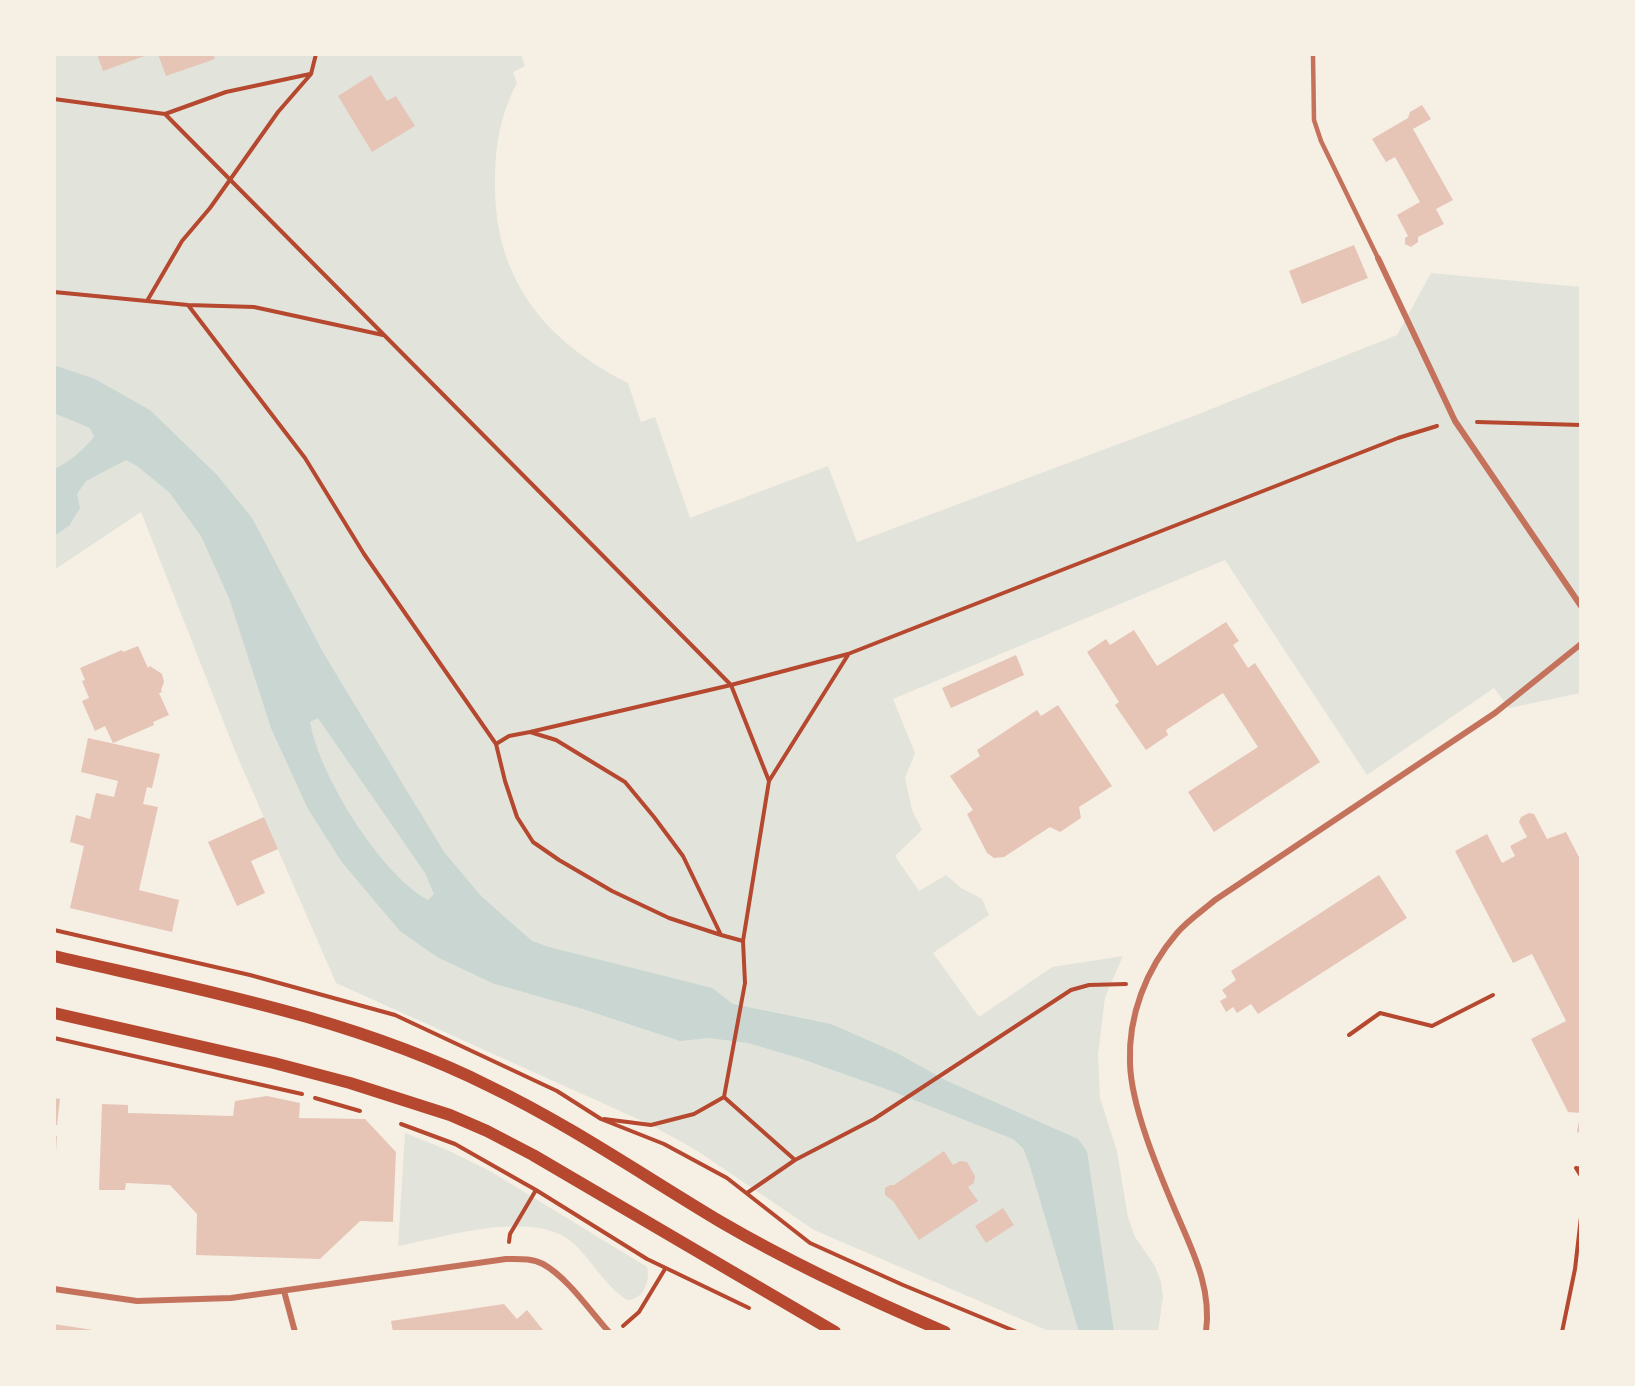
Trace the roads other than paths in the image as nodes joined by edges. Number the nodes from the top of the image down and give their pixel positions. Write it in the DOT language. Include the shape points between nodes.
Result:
graph roads {
  1 [pos="1313,54"];
  2 [pos="1378,258"];
  3 [pos="1581,606"];
  4 [pos="1581,644"];
  5 [pos="54,956"];
  6 [pos="54,1013"];
  7 [pos="54,1289"];
  8 [pos="284,1291"];
  9 [pos="295,1332"];
  10 [pos="609,1332"];
  11 [pos="836,1332"];
  12 [pos="945,1332"];
  13 [pos="1206,1332"];
  1 -- 2 [label="lane" via="1314,120"];
  2 -- 3 [label="street" via="1455,421"];
  4 -- 13 [label="street" via="1495,713 1215,900 1178,931 1159,956 1136,1009 1130,1064 1153,1155 1202,1272 1207,1295"];
  5 -- 12 [label="main road" via="236,998 422,1056 553,1119 783,1257"];
  6 -- 11 [label="main road" via="274,1063 450,1115 533,1155"];
  7 -- 8 [label="street" via="137,1301 231,1298"];
  8 -- 9 [label="street"];
  8 -- 10 [label="street" via="524,1258 559,1275"];
}
